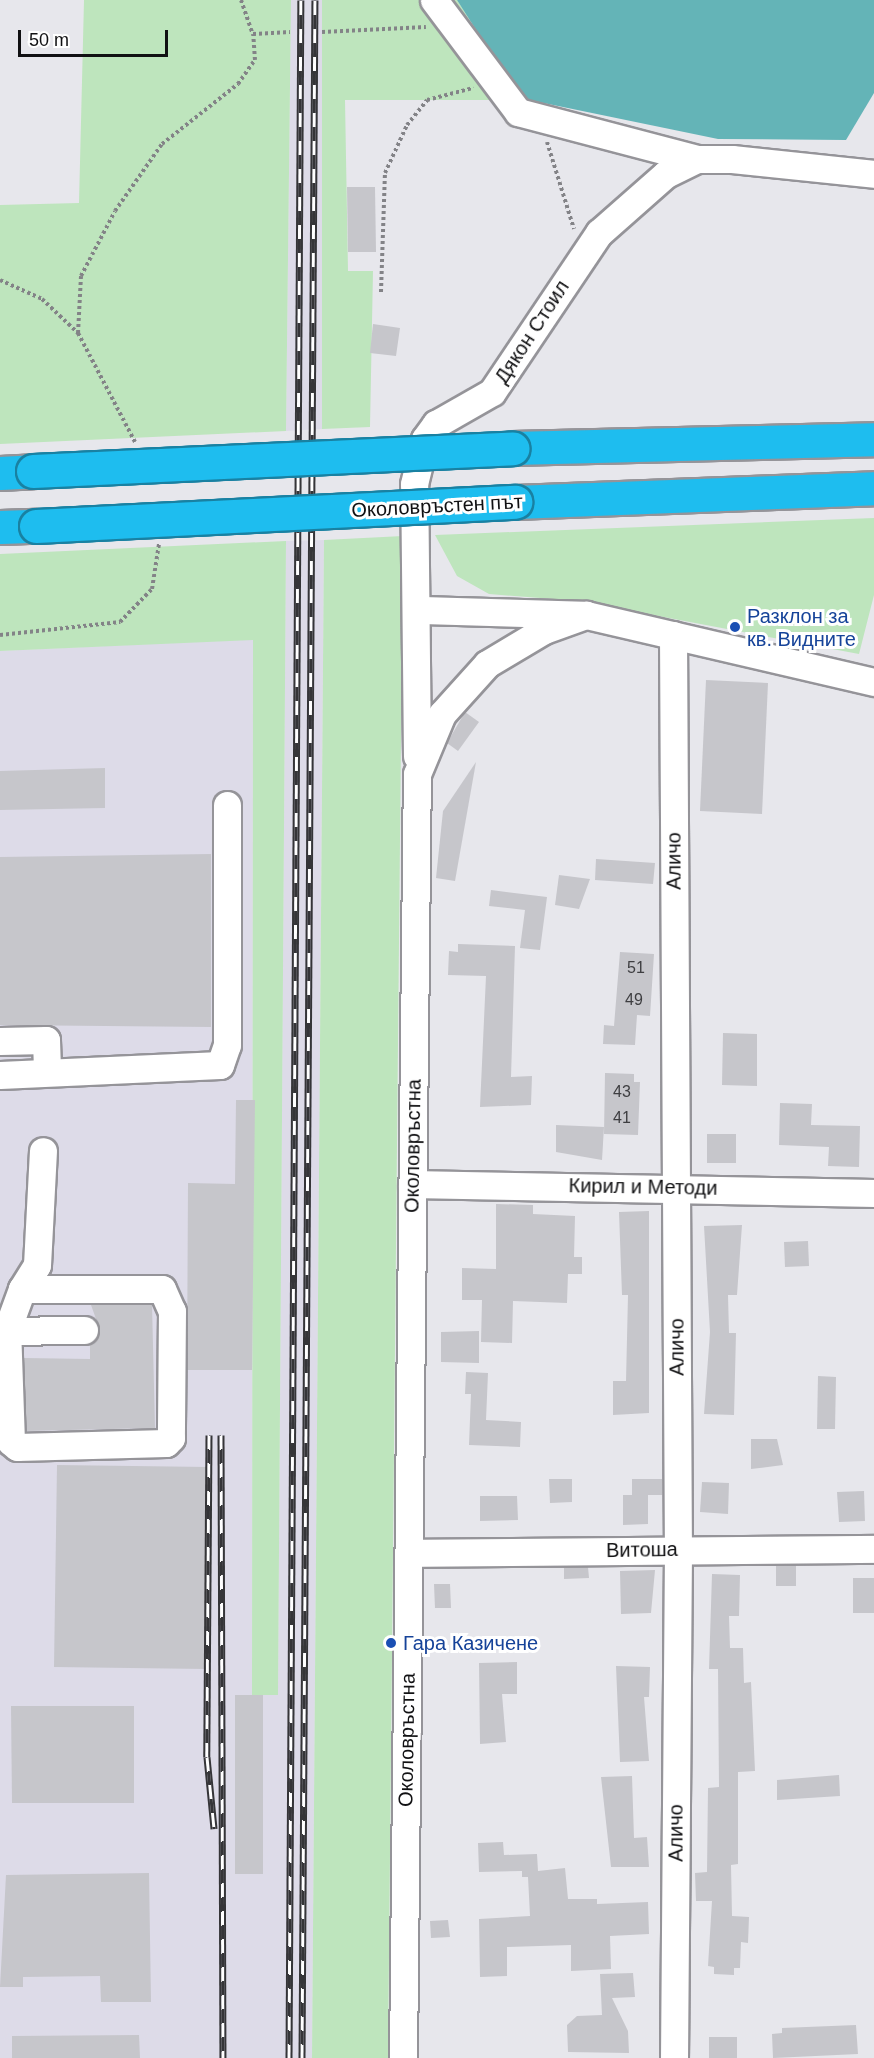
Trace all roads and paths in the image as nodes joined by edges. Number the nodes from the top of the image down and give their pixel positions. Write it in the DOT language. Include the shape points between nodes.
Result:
graph roads {
  1 [pos="241,0"];
  2 [pos="434,0"];
  3 [pos="453,26"];
  4 [pos="290,32"];
  5 [pos="322,32"];
  6 [pos="253,34"];
  7 [pos="494,84"];
  8 [pos="542,121"];
  9 [pos="697,159"];
  10 [pos="874,174"];
  11 [pos="580,260"];
  12 [pos="0,280"];
  13 [pos="381,292"];
  14 [pos="78,333"];
  15 [pos="874,439"];
  16 [pos="140,450"];
  17 [pos="0,473"];
  18 [pos="874,488"];
  19 [pos="0,527"];
  20 [pos="159,535"];
  21 [pos="419,610"];
  22 [pos="586,615"];
  23 [pos="0,635"];
  24 [pos="673,635"];
  25 [pos="874,682"];
  26 [pos="417,774"];
  27 [pos="227,805"];
  28 [pos="0,1041"];
  29 [pos="47,1069"];
  30 [pos="0,1075"];
  31 [pos="43,1151"];
  32 [pos="412,1184"];
  33 [pos="675,1187"];
  34 [pos="874,1193"];
  35 [pos="22,1289"];
  36 [pos="3,1330"];
  37 [pos="84,1330"];
  38 [pos="874,1549"];
  39 [pos="678,1550"];
  40 [pos="409,1553"];
  41 [pos="403,2058"];
  42 [pos="674,2058"];
  1 -- 6 [label="path"];
  2 -- 3 [label="street"];
  3 -- 5 [label="path"];
  3 -- 7 [label="street"];
  4 -- 6 [label="path"];
  6 -- 14 [label="path" via="255,60 238,84 162,144 115,211 81,276"];
  7 -- 8 [label="street" via="518,112"];
  7 -- 13 [label="path" via="427,100 407,125 385,173"];
  8 -- 9 [label="street"];
  8 -- 11 [label="path"];
  9 -- 10 [label="street"];
  9 -- 11 [label="street, Дякон Стоил" via="635,196"];
  11 -- 21 [label="street, Дякон Стоил" via="492,392 447,416 425,439 414,484"];
  12 -- 14 [label="path" via="42,299"];
  14 -- 16 [label="path"];
  15 -- 17 [label="highway, bridge" via="512,448"];
  18 -- 19 [label="highway, Околовръстен път, bridge"];
  20 -- 23 [label="path" via="152,589 120,622"];
  21 -- 22 [label="street"];
  21 -- 26 [label="street, Дякон Стоил"];
  22 -- 24 [label="street"];
  22 -- 26 [label="street, Околовръстна" via="544,630 487,664 442,714"];
  24 -- 25 [label="street"];
  24 -- 33 [label="street, Аличо"];
  26 -- 32 [label="street, Околовръстна"];
  27 -- 29 [label="street" via="227,1045 219,1065"];
  28 -- 29 [label="street" via="45,1040"];
  29 -- 30 [label="street"];
  31 -- 35 [label="street" via="37,1265"];
  32 -- 33 [label="street, Кирил и Методи"];
  32 -- 40 [label="street, Околовръстна"];
  33 -- 34 [label="street, Кирил и Методи"];
  33 -- 39 [label="street, Аличо"];
  35 -- 36 [label="street"];
  35 -- 36 [label="street" via="162,1289 172,1311 171,1438 159,1446 17,1448 8,1432"];
  36 -- 37 [label="street"];
  38 -- 39 [label="street, Витоша"];
  39 -- 40 [label="street, Витоша"];
  39 -- 42 [label="street, Аличо"];
  40 -- 41 [label="street, Околовръстна"];
}
